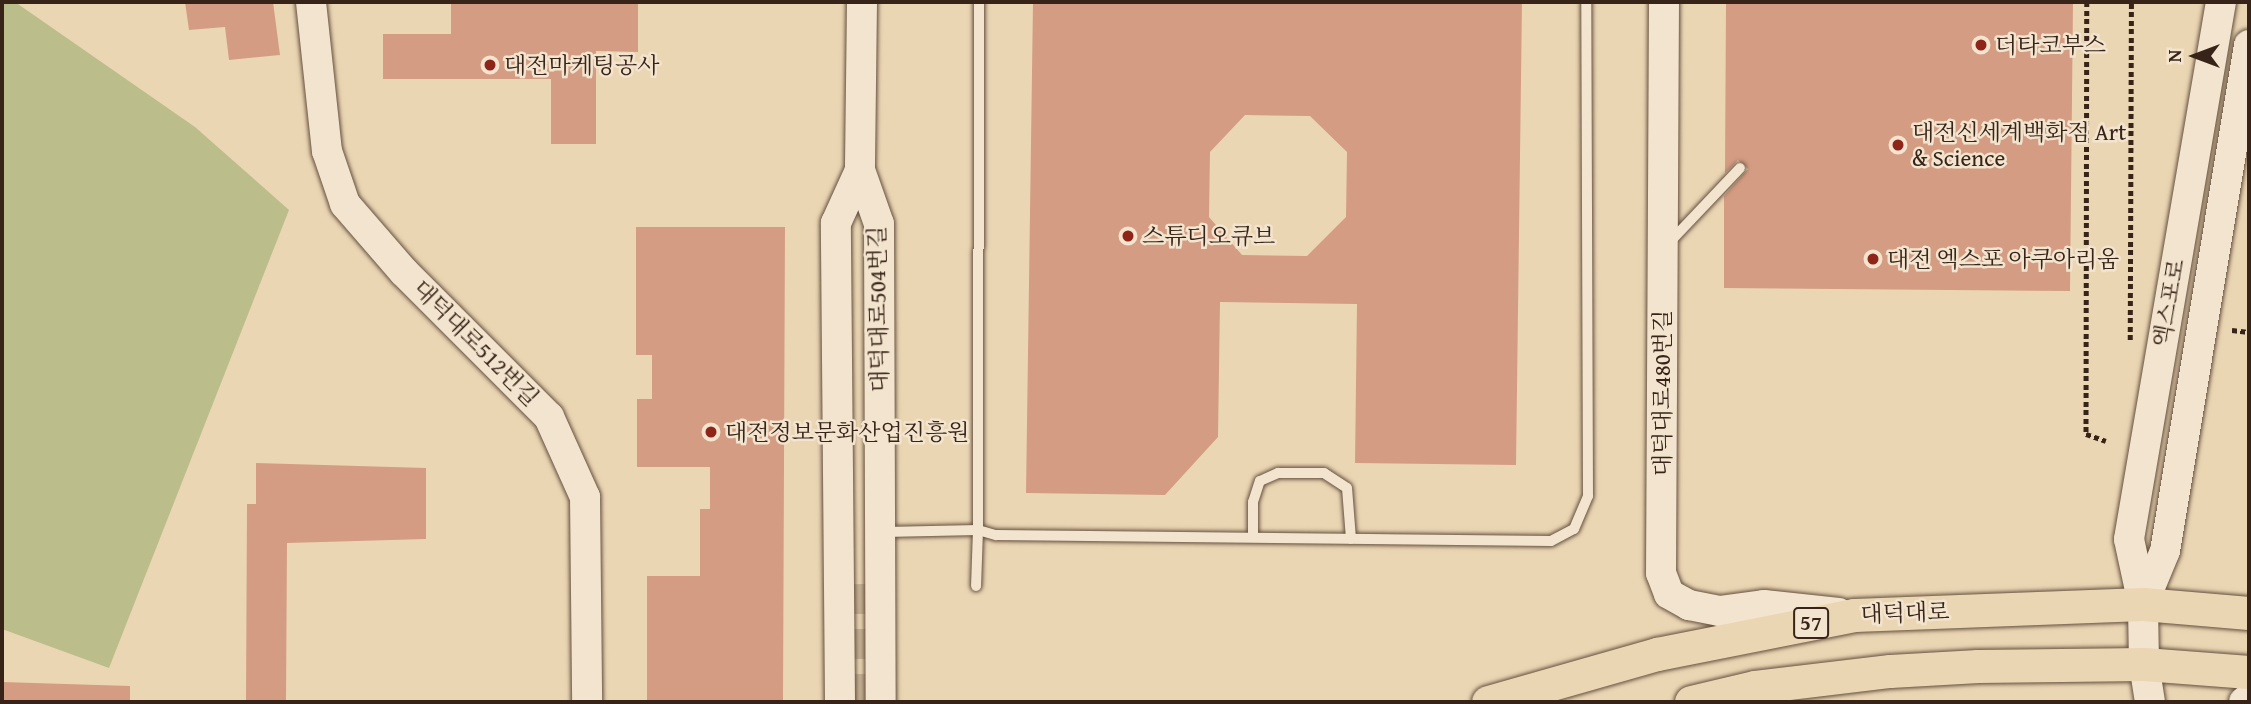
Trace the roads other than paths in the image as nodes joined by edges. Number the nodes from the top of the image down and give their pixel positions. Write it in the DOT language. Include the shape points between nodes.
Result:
graph roads {
  1 [pos="311,2"];
  2 [pos="862,2"];
  3 [pos="979,2"];
  4 [pos="1587,2"];
  5 [pos="1664,2"];
  6 [pos="2221,2"];
  7 [pos="2249,45"];
  8 [pos="1740,168"];
  9 [pos="860,170"];
  10 [pos="1662,249"];
  11 [pos="978,530"];
  12 [pos="881,532"];
  13 [pos="1252,537"];
  14 [pos="1351,539"];
  15 [pos="976,586"];
  16 [pos="872,592"];
  17 [pos="2143,604"];
  18 [pos="838,609"];
  19 [pos="2249,613"];
  20 [pos="1854,614"];
  21 [pos="2144,664"];
  22 [pos="2249,672"];
  23 [pos="2249,698"];
  24 [pos="587,702"];
  25 [pos="840,702"];
  26 [pos="881,702"];
  27 [pos="1488,702"];
  28 [pos="1691,702"];
  29 [pos="2150,702"];
  30 [pos="2244,702"];
  1 -- 24 [label="street, 대덕대로512번길" via="327,152 345,204 404,272 549,417 585,498"];
  2 -- 9 [label="street, 대덕대로504번길"];
  3 -- 11 [label="lane"];
  4 -- 14 [label="lane" via="1584,513 1574,529 1550,541"];
  5 -- 10 [label="street, 대덕대로480번길"];
  6 -- 17 [label="street, 엑스포로" via="2129,539"];
  7 -- 17 [label="street, 엑스포로" via="2165,551"];
  8 -- 10 [label="lane"];
  9 -- 12 [label="street, 대덕대로504번길" via="879,224"];
  9 -- 16 [label="street"];
  9 -- 18 [label="street" via="836,223"];
  10 -- 20 [label="street, 대덕대로480번길" via="1661,573 1669,594 1689,605 1719,611 1764,605"];
  11 -- 12 [label="lane"];
  11 -- 13 [label="lane" via="996,535"];
  11 -- 15 [label="lane"];
  12 -- 16 [label="street, 대덕대로504번길"];
  13 -- 14 [label="lane"];
  13 -- 14 [label="lane" via="1253,502 1260,481 1278,473 1324,473 1347,488"];
  16 -- 18 [label="street" via="871,621 851,626"];
  16 -- 26 [label="street, 대덕대로504번길"];
  17 -- 19 [label="main road, 대덕대로 / 57"];
  17 -- 20 [label="main road, 대덕대로 / 57"];
  17 -- 21 [label="street, 엑스포로"];
  18 -- 25 [label="street"];
  20 -- 27 [label="main road, 대덕대로 / 57" via="1657,654"];
  21 -- 22 [label="main road"];
  21 -- 28 [label="main road" via="1890,671 1755,687"];
  21 -- 29 [label="street, 엑스포로"];
  23 -- 30 [label="street"];
}
